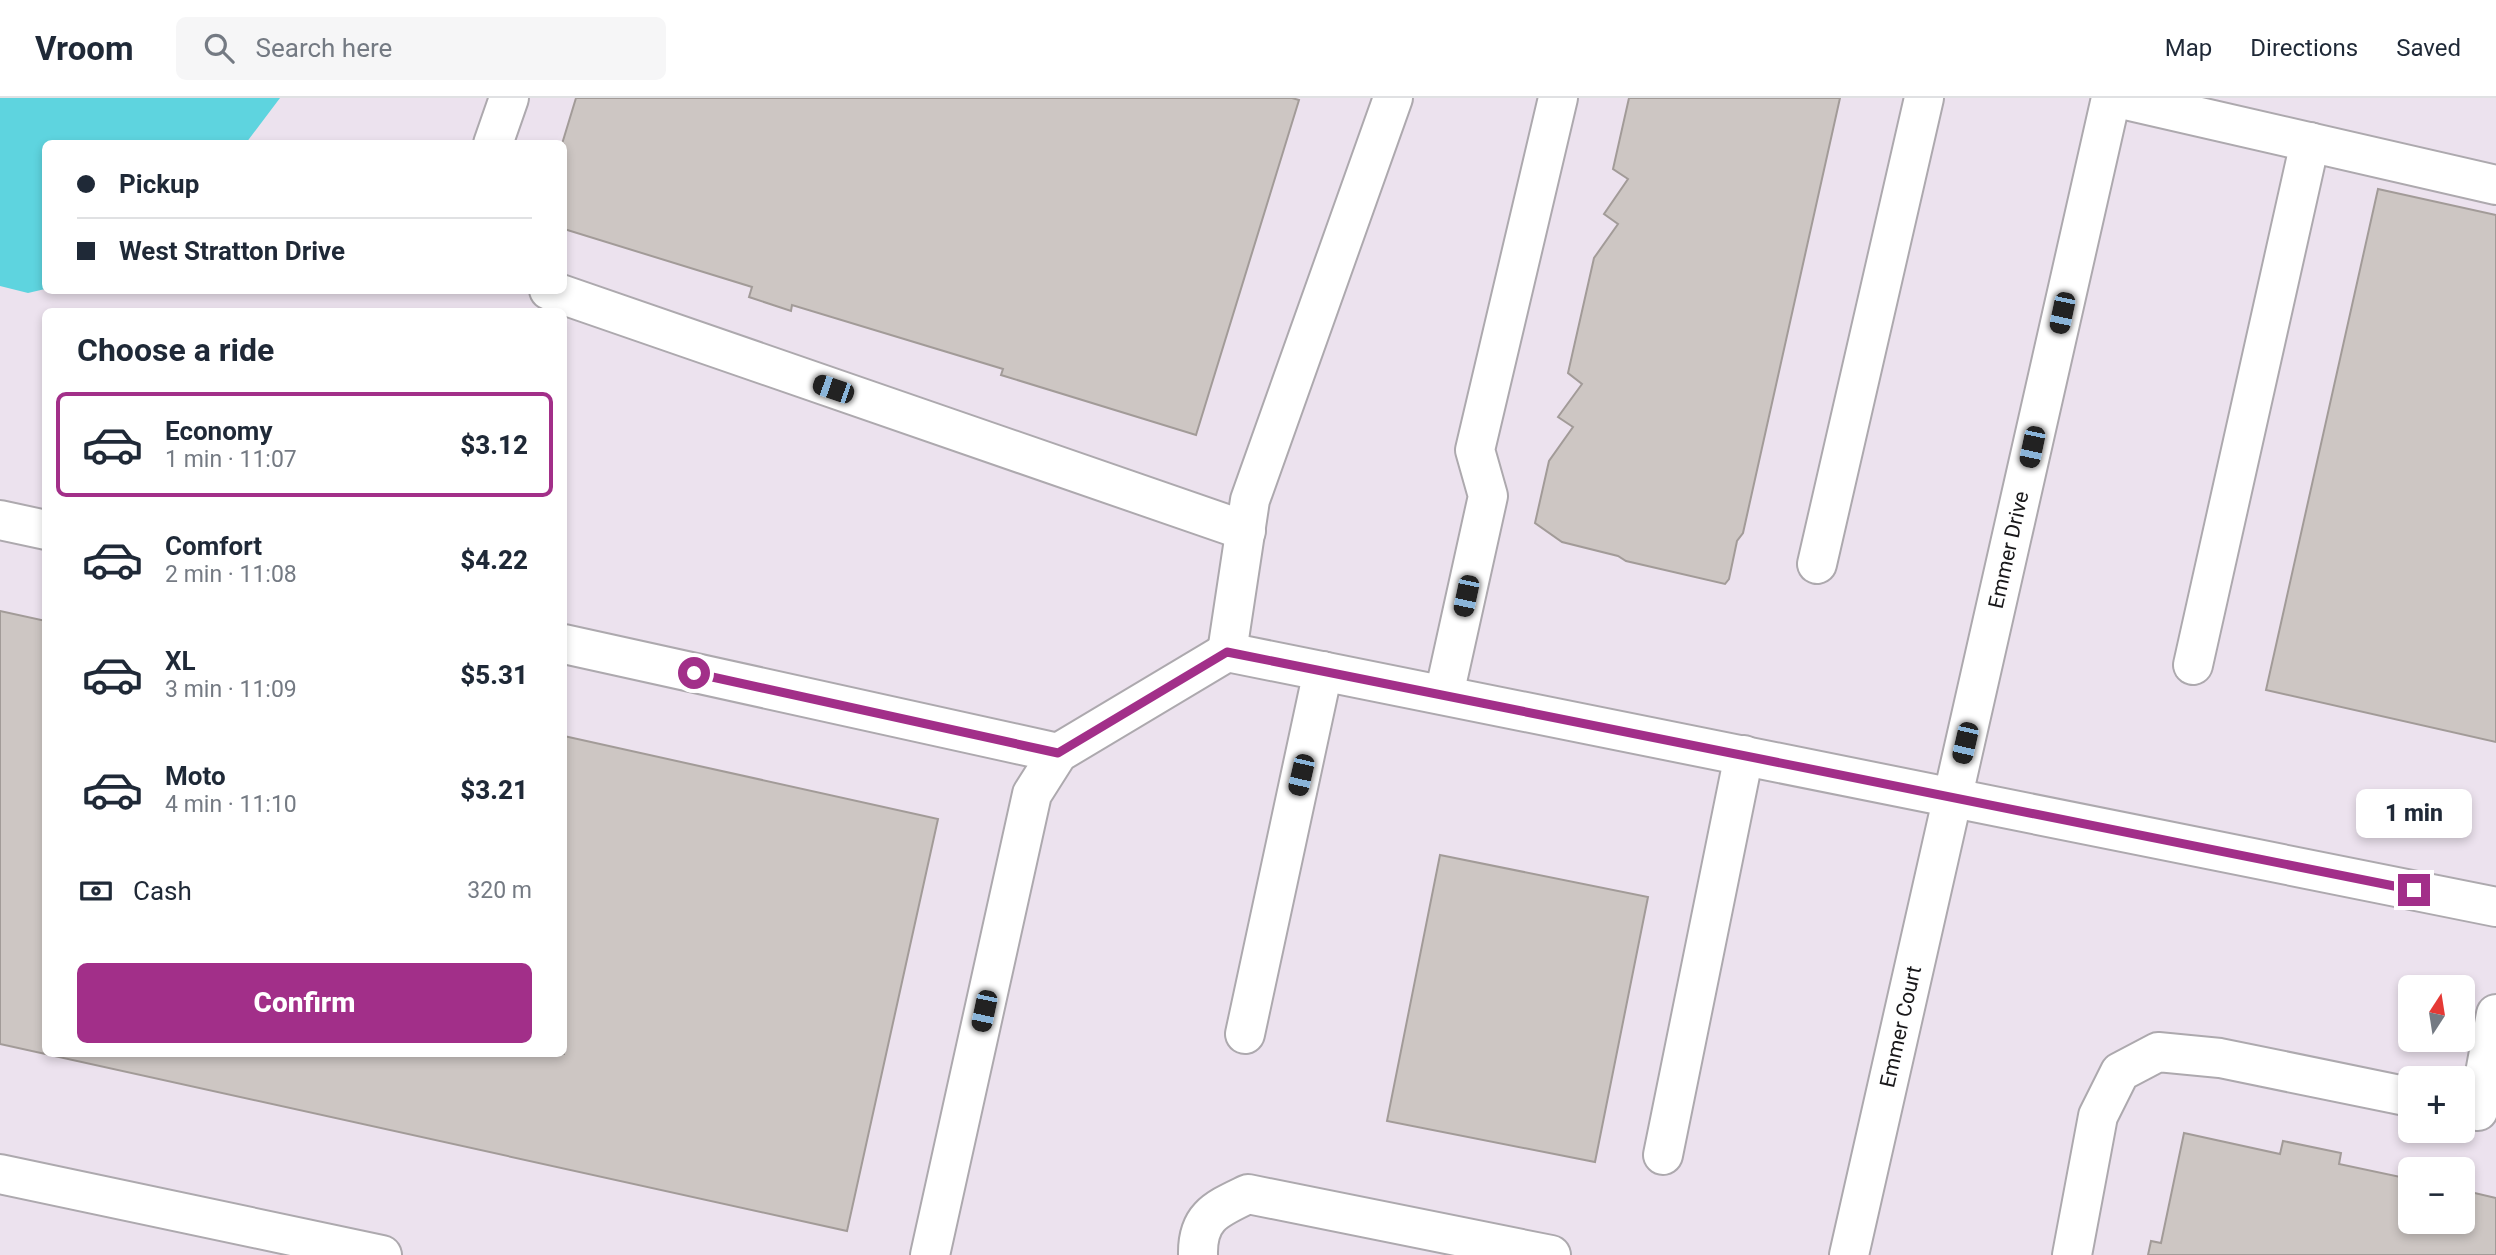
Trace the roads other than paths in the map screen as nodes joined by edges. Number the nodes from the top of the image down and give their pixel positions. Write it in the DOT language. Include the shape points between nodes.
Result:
graph roads {
  1 [pos="509,98"];
  2 [pos="1393,98"];
  3 [pos="1558,98"];
  4 [pos="1924,98"];
  5 [pos="2110,98"];
  6 [pos="2117,98"];
  7 [pos="494,140"];
  8 [pos="2310,142"];
  9 [pos="2496,185"];
  10 [pos="561,294"];
  11 [pos="0,520"];
  12 [pos="42,529"];
  13 [pos="1246,531"];
  14 [pos="1817,564"];
  15 [pos="567,645"];
  16 [pos="1227,652"];
  17 [pos="2193,665"];
  18 [pos="1323,671"];
  19 [pos="1444,695"];
  20 [pos="1058,753"];
  21 [pos="1744,755"];
  22 [pos="1953,797"];
  23 [pos="2496,907"];
  24 [pos="2496,1014"];
  25 [pos="1245,1034"];
  26 [pos="2398,1095"];
  27 [pos="2479,1111"];
  28 [pos="1663,1155"];
  29 [pos="0,1174"];
  30 [pos="382,1255"];
  31 [pos="930,1255"];
  32 [pos="1198,1255"];
  33 [pos="1551,1255"];
  34 [pos="1849,1255"];
  35 [pos="2072,1255"];
  1 -- 7 [label="street"];
  2 -- 13 [label="street" via="1250,500"];
  3 -- 19 [label="street" via="1475,450 1488,496"];
  4 -- 14 [label="street"];
  5 -- 22 [label="street, Emmer Drive"];
  6 -- 8 [label="street"];
  8 -- 9 [label="street"];
  8 -- 17 [label="street"];
  10 -- 13 [label="street"];
  11 -- 12 [label="street"];
  13 -- 16 [label="street"];
  15 -- 20 [label="street"];
  16 -- 18 [label="street"];
  16 -- 20 [label="street"];
  18 -- 19 [label="street"];
  18 -- 25 [label="street"];
  19 -- 21 [label="street"];
  20 -- 31 [label="street" via="1032,794"];
  21 -- 22 [label="street"];
  21 -- 28 [label="street"];
  22 -- 23 [label="street"];
  22 -- 34 [label="street, Emmer Court"];
  24 -- 27 [label="street"];
  26 -- 35 [label="street" via="2220,1058 2158,1052 2120,1072 2098,1116"];
  29 -- 30 [label="street"];
  32 -- 33 [label="street" via="1198,1238 1214,1211 1248,1194"];
}
